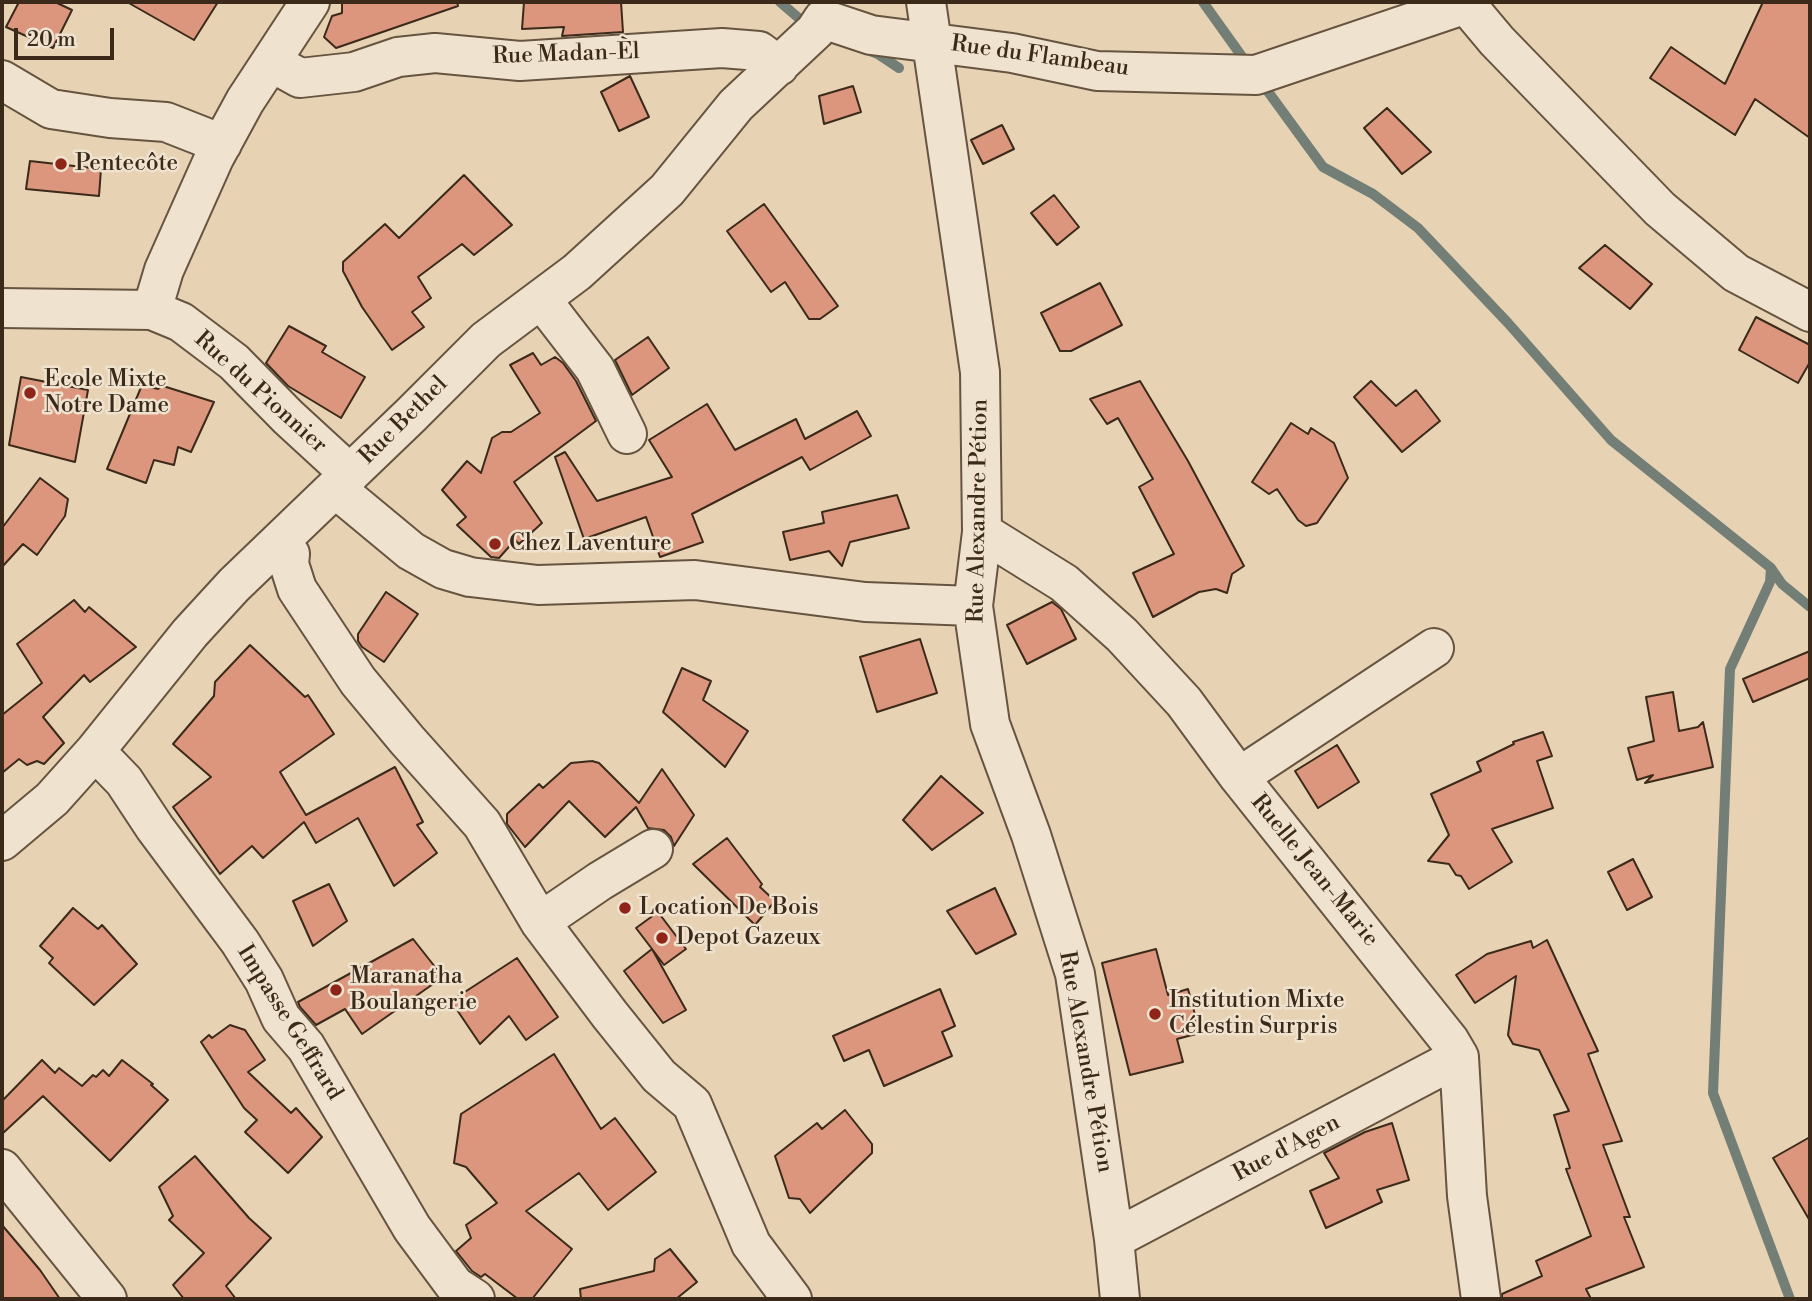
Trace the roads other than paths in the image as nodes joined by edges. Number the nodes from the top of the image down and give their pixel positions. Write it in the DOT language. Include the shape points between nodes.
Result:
graph roads {
  1 [pos="926,2"];
  2 [pos="307,3"];
  3 [pos="1469,3"];
  4 [pos="823,10"];
  5 [pos="933,42"];
  6 [pos="271,62"];
  7 [pos="779,66"];
  8 [pos="2,80"];
  9 [pos="222,144"];
  10 [pos="541,299"];
  11 [pos="2,308"];
  12 [pos="152,310"];
  13 [pos="1810,312"];
  14 [pos="628,434"];
  15 [pos="342,481"];
  16 [pos="982,532"];
  17 [pos="279,542"];
  18 [pos="973,606"];
  19 [pos="1434,648"];
  20 [pos="95,751"];
  21 [pos="1239,777"];
  22 [pos="2,841"];
  23 [pos="653,849"];
  24 [pos="540,922"];
  25 [pos="1458,1057"];
  26 [pos="2,1169"];
  27 [pos="1114,1239"];
  28 [pos="107,1299"];
  29 [pos="475,1299"];
  30 [pos="792,1299"];
  31 [pos="1120,1299"];
  32 [pos="1480,1299"];
  1 -- 5 [label="street, Rue Alexandre Pétion"];
  2 -- 6 [label="street"];
  3 -- 5 [label="street, Rue du Flambeau" via="1256,75 1097,71"];
  3 -- 13 [label="street" via="1497,41 1660,209 1736,273"];
  4 -- 5 [label="street, Rue du Flambeau" via="872,35"];
  4 -- 7 [label="street, Rue Bethel" via="815,31"];
  5 -- 16 [label="street, Rue Alexandre Pétion" via="980,372"];
  6 -- 7 [label="street, Rue Madan-Èl" via="300,78 354,72 398,57 435,53 520,61 722,48 759,51"];
  6 -- 9 [label="street"];
  7 -- 10 [label="street, Rue Bethel" via="736,105 667,190 578,272"];
  8 -- 9 [label="street" via="51,109 166,122"];
  9 -- 12 [label="street" via="164,270"];
  10 -- 14 [label="street" via="595,369"];
  10 -- 15 [label="street, Rue Bethel" via="486,340"];
  11 -- 12 [label="street, Rue du Pionnier"];
  12 -- 15 [label="street, Rue du Pionnier" via="181,322 234,362"];
  15 -- 17 [label="street, Rue Bethel"];
  15 -- 18 [label="street, Rue du Pionnier" via="411,551 443,569 470,577 538,585 695,580 864,602"];
  16 -- 18 [label="street, Rue Alexandre Pétion"];
  16 -- 21 [label="street, Ruelle Jean-Marie" via="1064,583 1122,635 1184,702"];
  17 -- 20 [label="street, Rue Bethel" via="190,633"];
  17 -- 24 [label="street" via="290,554 297,589 358,681 482,824"];
  18 -- 27 [label="street, Rue Alexandre Pétion" via="990,724 1075,974"];
  19 -- 21 [label="street"];
  20 -- 22 [label="street, Rue Bethel" via="52,799"];
  20 -- 29 [label="street, Impasse Geffrard" via="124,781 240,942 281,1018 306,1047 412,1228 456,1286"];
  21 -- 25 [label="street, Ruelle Jean-Marie"];
  23 -- 24 [label="street"];
  24 -- 30 [label="street" via="659,1076 692,1104 751,1244"];
  25 -- 27 [label="street, Rue d'Agen"];
  25 -- 32 [label="street, Ruelle Jean-Marie" via="1467,1196"];
  26 -- 28 [label="street"];
  27 -- 31 [label="street, Rue Alexandre Pétion"];
}
